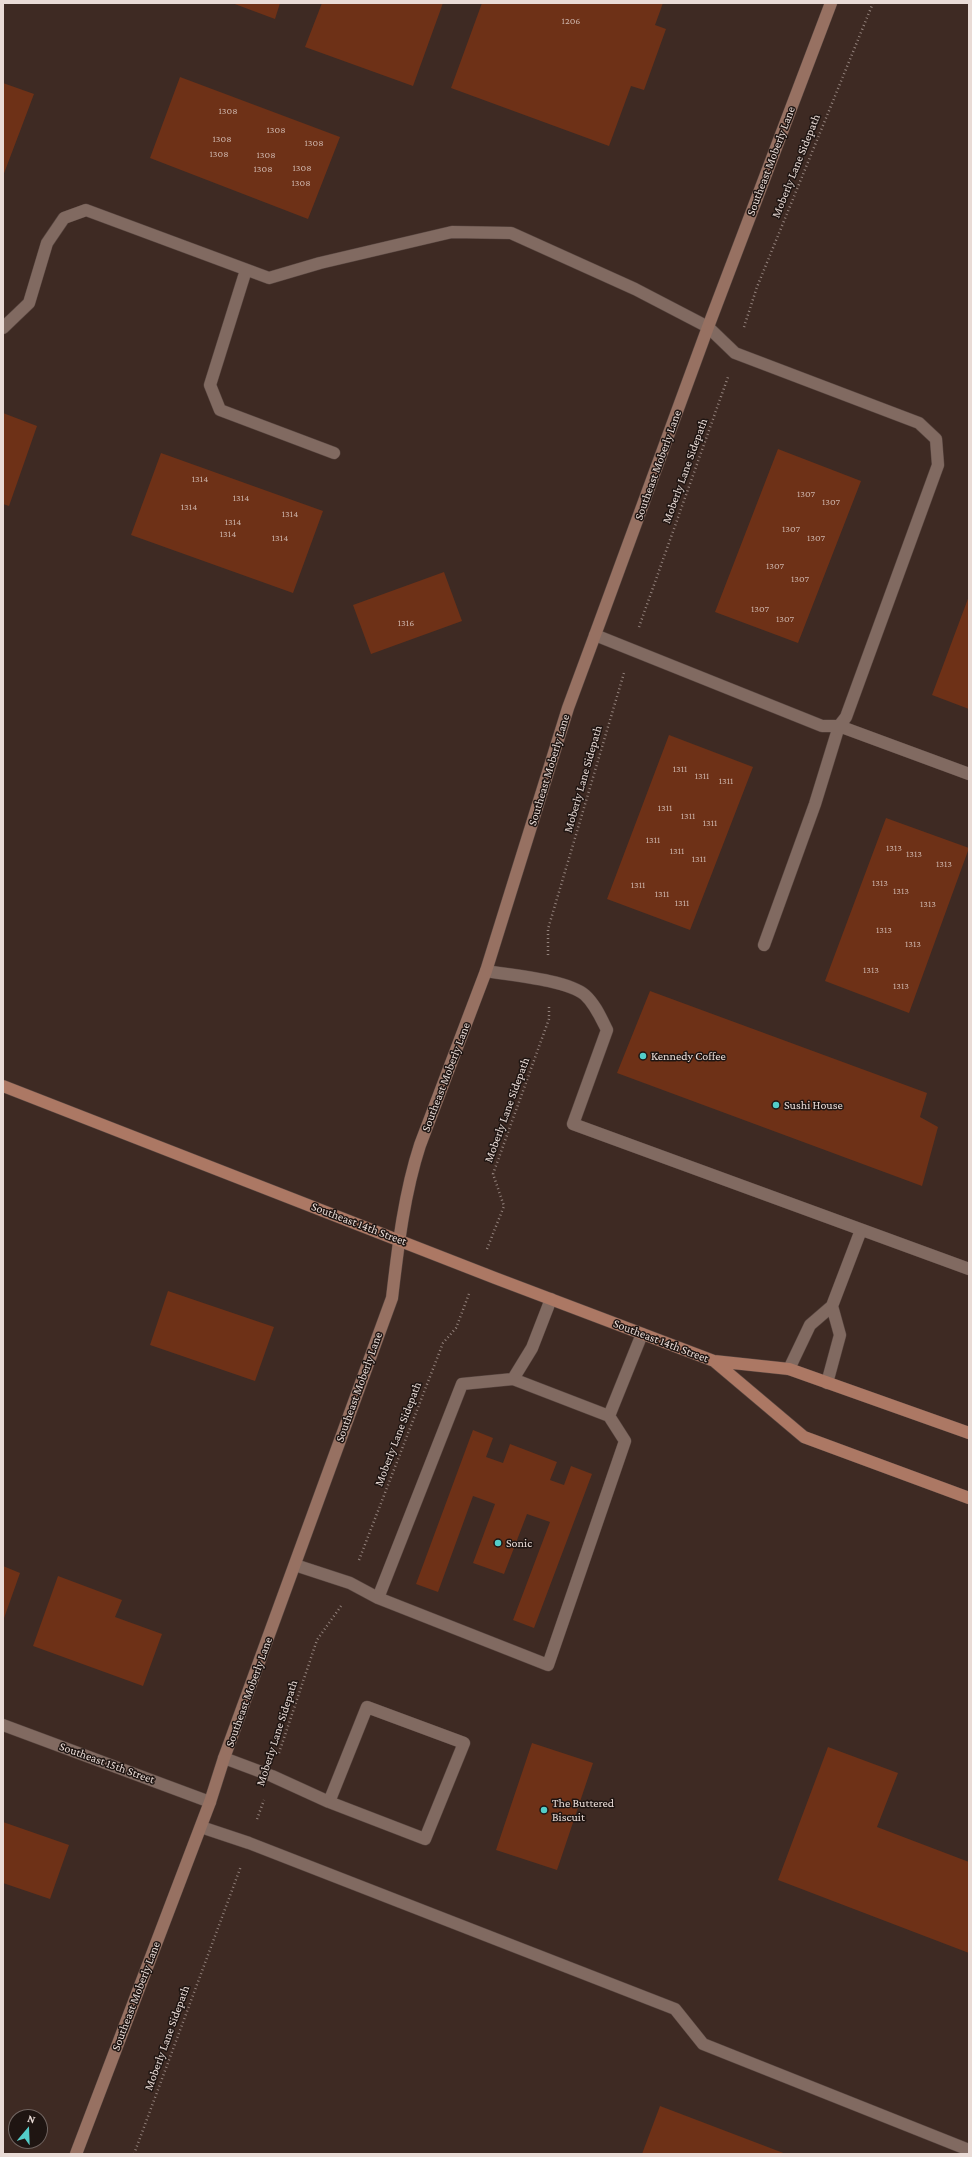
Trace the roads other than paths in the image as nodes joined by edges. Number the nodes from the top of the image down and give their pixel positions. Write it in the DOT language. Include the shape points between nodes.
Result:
graph roads {
  1 [pos="831,3"];
  2 [pos="246,270"];
  3 [pos="708,327"];
  4 [pos="3,328"];
  5 [pos="334,453"];
  6 [pos="595,635"];
  7 [pos="839,726"];
  8 [pos="969,774"];
  9 [pos="764,945"];
  10 [pos="486,970"];
  11 [pos="3,1086"];
  12 [pos="861,1230"];
  13 [pos="399,1240"];
  14 [pos="969,1269"];
  15 [pos="551,1299"];
  16 [pos="832,1306"];
  17 [pos="642,1334"];
  18 [pos="714,1361"];
  19 [pos="789,1369"];
  20 [pos="513,1379"];
  21 [pos="827,1383"];
  22 [pos="609,1416"];
  23 [pos="969,1433"];
  24 [pos="969,1498"];
  25 [pos="296,1565"];
  26 [pos="378,1598"];
  27 [pos="3,1725"];
  28 [pos="224,1758"];
  29 [pos="210,1802"];
  30 [pos="330,1802"];
  31 [pos="201,1827"];
  32 [pos="969,2150"];
  33 [pos="76,2154"];
  1 -- 3 [label="street, Southeast Moberly Lane"];
  2 -- 3 [label="street" via="268,278 452,232 511,234 636,289"];
  2 -- 4 [label="street" via="86,210 64,218 47,243 28,303"];
  2 -- 5 [label="street" via="210,385 220,410"];
  3 -- 6 [label="street, Southeast Moberly Lane"];
  3 -- 7 [label="street" via="735,353 919,423 936,439 938,465 846,717"];
  6 -- 7 [label="street" via="822,726"];
  6 -- 10 [label="street, Southeast Moberly Lane" via="568,708"];
  7 -- 8 [label="street"];
  7 -- 9 [label="street" via="815,804"];
  10 -- 12 [label="street" via="560,984 585,995 597,1012 607,1030 573,1124"];
  10 -- 13 [label="street, Southeast Moberly Lane" via="414,1163"];
  11 -- 13 [label="main road, Southeast 14th Street"];
  12 -- 14 [label="street"];
  12 -- 16 [label="street"];
  13 -- 15 [label="main road, Southeast 14th Street"];
  13 -- 25 [label="street, Southeast Moberly Lane" via="392,1298"];
  15 -- 17 [label="main road, Southeast 14th Street"];
  15 -- 20 [label="street" via="532,1348"];
  16 -- 19 [label="street" via="810,1325"];
  16 -- 21 [label="street" via="840,1335"];
  17 -- 18 [label="main road, Southeast 14th Street"];
  17 -- 22 [label="street"];
  18 -- 19 [label="main road, Southeast 14th Street"];
  18 -- 24 [label="main road, Southeast 14th Street" via="804,1437"];
  19 -- 21 [label="main road, Southeast 14th Street"];
  20 -- 22 [label="street"];
  20 -- 26 [label="street" via="462,1384"];
  21 -- 23 [label="main road, Southeast 14th Street"];
  22 -- 26 [label="street" via="625,1441 548,1665"];
  25 -- 26 [label="street" via="350,1583"];
  25 -- 28 [label="street, Southeast Moberly Lane"];
  27 -- 29 [label="street, Southeast 15th Street"];
  28 -- 29 [label="street, Southeast Moberly Lane"];
  28 -- 30 [label="street"];
  29 -- 31 [label="street, Southeast Moberly Lane"];
  30 -- 30 [label="street" via="425,1839 464,1743 367,1707"];
  31 -- 32 [label="street" via="249,1842 675,2009 703,2044"];
  31 -- 33 [label="street, Southeast Moberly Lane"];
}
